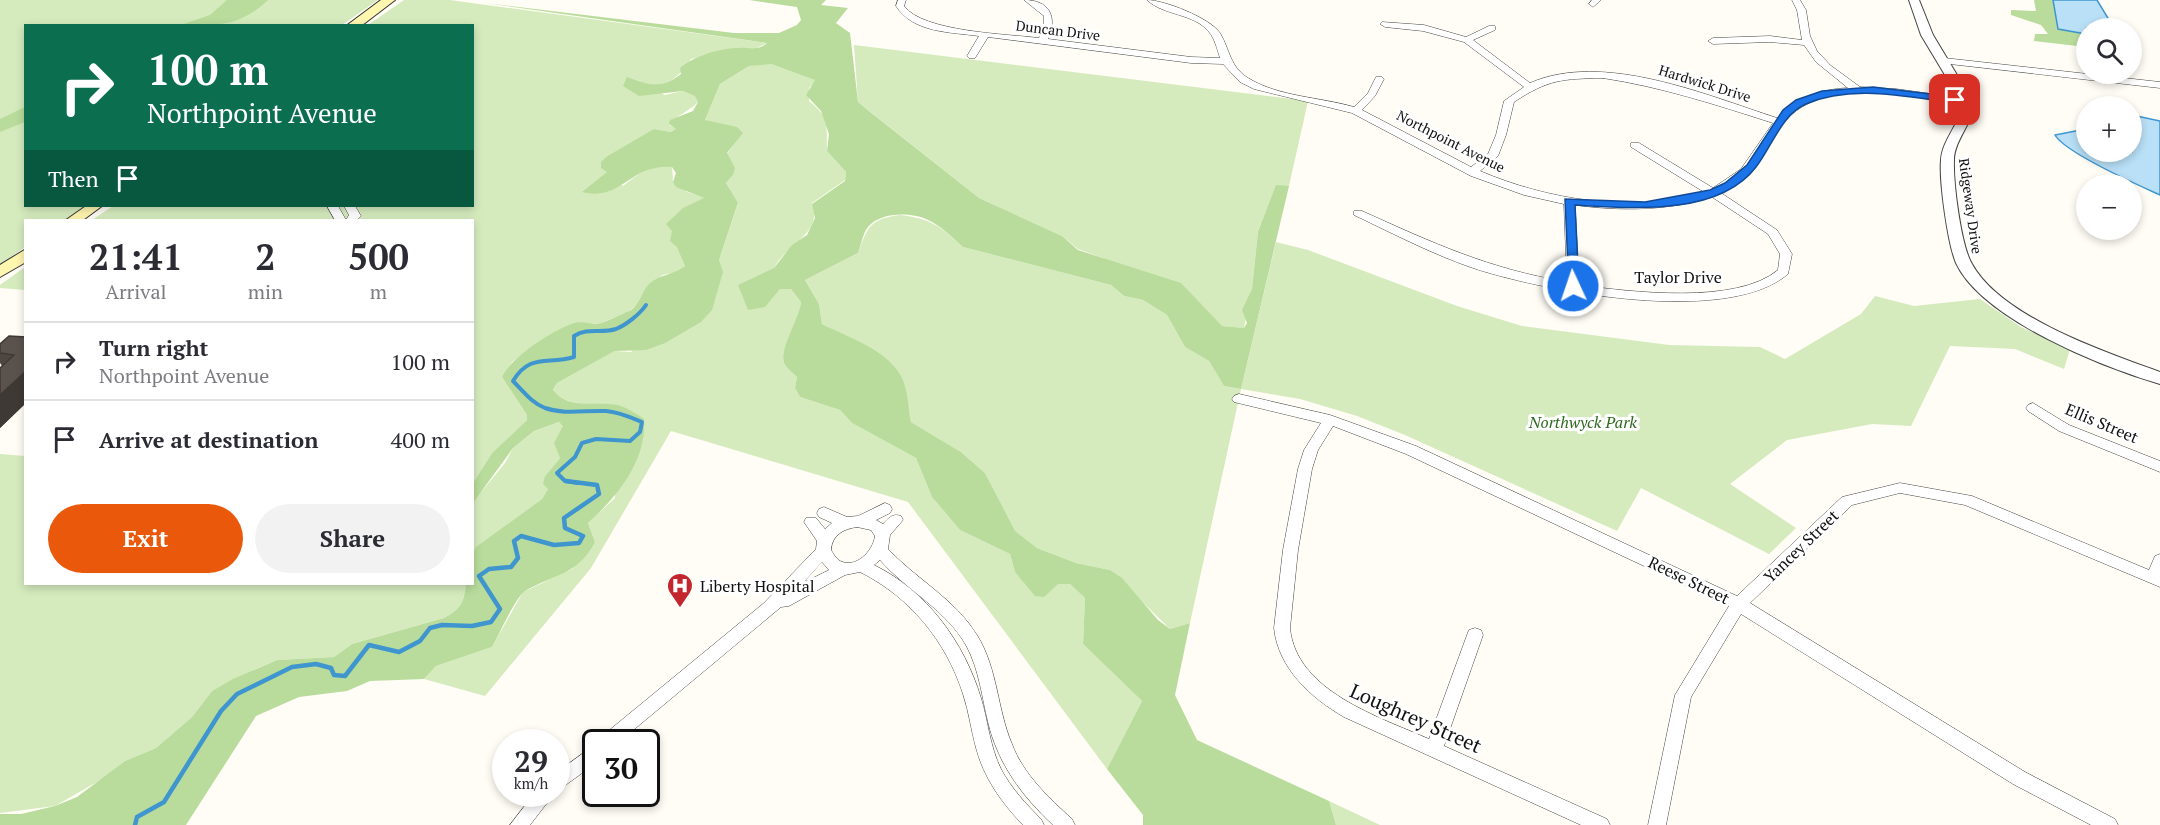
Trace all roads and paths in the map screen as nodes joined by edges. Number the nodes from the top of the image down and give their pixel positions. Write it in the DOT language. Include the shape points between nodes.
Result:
graph roads {
  1 [pos="388,0"];
  2 [pos="902,0"];
  3 [pos="1028,0"];
  4 [pos="1151,0"];
  5 [pos="1796,0"];
  6 [pos="1914,0"];
  7 [pos="355,24"];
  8 [pos="1385,24"];
  9 [pos="1492,28"];
  10 [pos="985,34"];
  11 [pos="1467,40"];
  12 [pos="1713,41"];
  13 [pos="1042,42"];
  14 [pos="1808,43"];
  15 [pos="972,56"];
  16 [pos="1227,61"];
  17 [pos="1944,61"];
  18 [pos="1617,64"];
  19 [pos="1621,76"];
  20 [pos="1379,79"];
  21 [pos="2160,85"];
  22 [pos="1528,86"];
  23 [pos="1857,90"];
  24 [pos="1968,102"];
  25 [pos="1356,111"];
  26 [pos="1779,122"];
  27 [pos="1635,145"];
  28 [pos="1472,172"];
  29 [pos="1714,192"];
  30 [pos="1569,201"];
  31 [pos="94,207"];
  32 [pos="1358,213"];
  33 [pos="76,219"];
  34 [pos="24,255"];
  35 [pos="0,272"];
  36 [pos="1573,286"];
  37 [pos="2160,378"];
  38 [pos="1239,399"];
  39 [pos="2033,408"];
  40 [pos="1330,420"];
  41 [pos="2160,467"];
  42 [pos="824,513"];
  43 [pos="811,522"];
  44 [pos="853,522"];
  45 [pos="882,534"];
  46 [pos="824,546"];
  47 [pos="881,551"];
  48 [pos="2160,560"];
  49 [pos="853,567"];
  50 [pos="2157,580"];
  51 [pos="1739,604"];
  52 [pos="770,608"];
  53 [pos="1475,635"];
  54 [pos="623,729"];
  55 [pos="1434,749"];
  56 [pos="582,763"];
  57 [pos="570,773"];
  58 [pos="534,807"];
  59 [pos="519,825"];
  60 [pos="1035,825"];
  61 [pos="1066,825"];
  62 [pos="1601,825"];
  63 [pos="1657,825"];
  64 [pos="2109,825"];
  1 -- 7 [label="main road"];
  2 -- 10 [label="street, Duncan Drive" via="903,13 920,23"];
  3 -- 13 [label="street" via="1043,8 1049,20"];
  4 -- 16 [label="street" via="1213,28"];
  5 -- 14 [label="street" via="1804,17"];
  6 -- 17 [label="street" via="1927,36"];
  8 -- 11 [label="street" via="1424,28"];
  9 -- 11 [label="street"];
  10 -- 13 [label="street, Duncan Drive"];
  10 -- 15 [label="street"];
  11 -- 22 [label="street"];
  12 -- 14 [label="street" via="1770,39"];
  13 -- 16 [label="street, Duncan Drive"];
  14 -- 23 [label="street" via="1819,58"];
  16 -- 25 [label="street, Northpoint Avenue" via="1233,71 1254,86"];
  17 -- 21 [label="street"];
  17 -- 24 [label="street"];
  18 -- 19 [label="street"];
  19 -- 22 [label="street, Hardwick Drive" via="1581,76"];
  19 -- 26 [label="street, Hardwick Drive" via="1673,88"];
  20 -- 25 [label="street" via="1372,94"];
  22 -- 28 [label="street" via="1509,101 1493,156"];
  23 -- 24 [label="street, Northpoint Avenue"];
  23 -- 26 [label="street, Northpoint Avenue" via="1812,97 1793,107"];
  24 -- 37 [label="street, Ridgeway Drive" via="1967,118 1950,146 1947,159 1961,256 1970,273 1986,290 2040,328"];
  25 -- 28 [label="street, Northpoint Avenue"];
  26 -- 29 [label="street, Northpoint Avenue" via="1751,167"];
  27 -- 29 [label="street"];
  28 -- 30 [label="street, Northpoint Avenue" via="1520,191"];
  29 -- 30 [label="street, Northpoint Avenue" via="1645,205"];
  29 -- 36 [label="street, Taylor Drive" via="1780,240 1786,254 1784,271 1772,281 1752,289 1711,295 1615,293"];
  30 -- 36 [label="street"];
  31 -- 33 [label="main road"];
  32 -- 36 [label="street, Taylor Drive" via="1480,266"];
  34 -- 35 [label="main road"];
  38 -- 40 [label="street, Reese Street"];
  39 -- 41 [label="street, Ellis Street" via="2064,428"];
  40 -- 51 [label="street, Reese Street" via="1411,450"];
  40 -- 55 [label="street, Loughrey Street" via="1309,453 1285,590 1282,638 1302,676 1325,698"];
  42 -- 44 [label="street"];
  43 -- 46 [label="street"];
  44 -- 45 [label="street" via="874,525"];
  44 -- 45 [label="street" via="891,514"];
  44 -- 46 [label="street" via="833,529"];
  45 -- 47 [label="street"];
  46 -- 49 [label="street" via="832,563"];
  46 -- 52 [label="street"];
  47 -- 49 [label="street" via="874,559"];
  47 -- 61 [label="street" via="965,630 981,660 999,735 1017,771 1042,804"];
  48 -- 50 [label="street"];
  49 -- 52 [label="street"];
  49 -- 60 [label="street" via="885,579 925,611 948,639 969,686 995,774"];
  50 -- 51 [label="street, Yancey Street" via="1967,500 1900,488 1847,501"];
  51 -- 63 [label="street, Yancey Street" via="1683,695"];
  51 -- 64 [label="street, Reese Street" via="2019,778"];
  52 -- 54 [label="street"];
  53 -- 55 [label="street"];
  55 -- 62 [label="street, Loughrey Street"];
  56 -- 57 [label="street"];
  58 -- 59 [label="street"];
}
